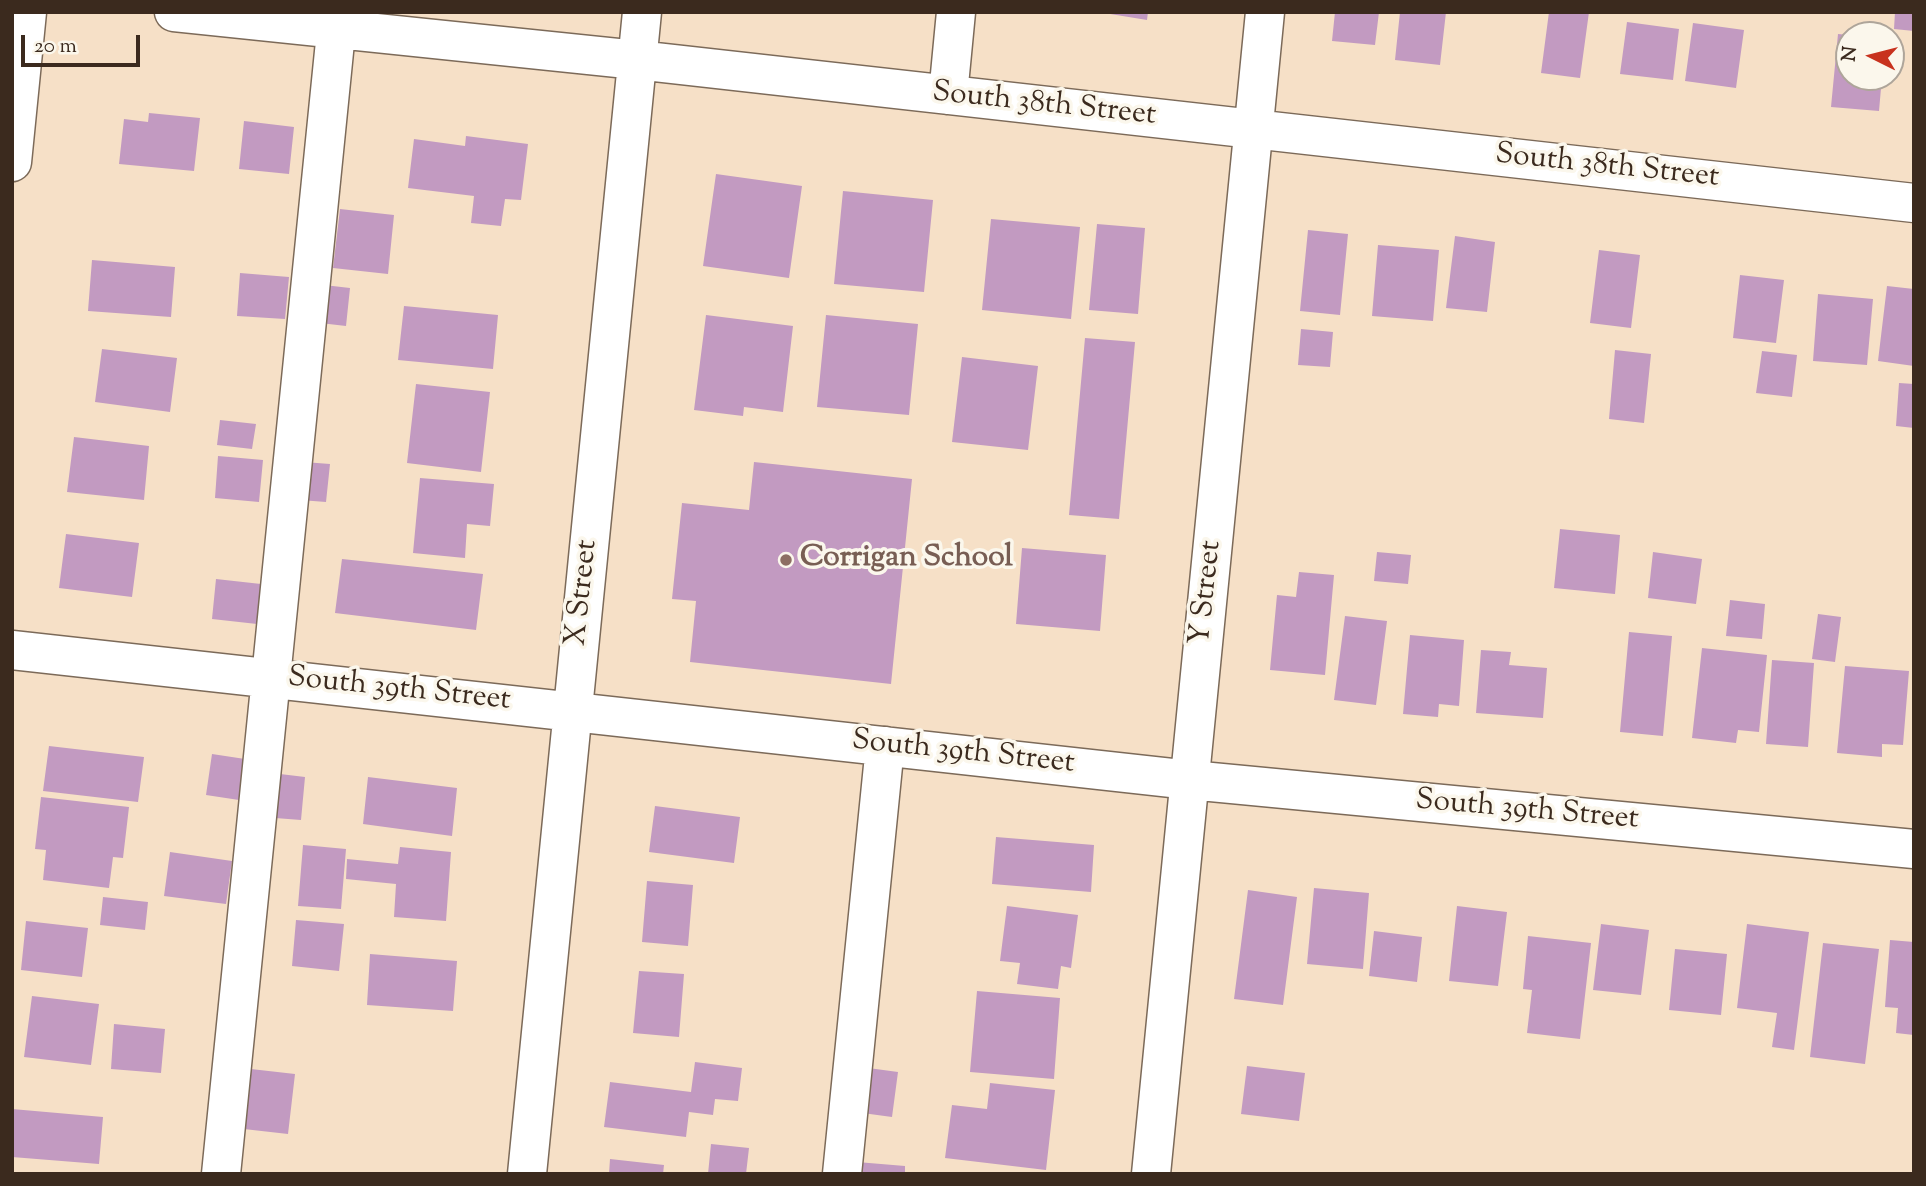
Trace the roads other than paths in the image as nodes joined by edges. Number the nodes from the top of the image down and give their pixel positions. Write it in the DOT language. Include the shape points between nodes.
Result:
graph roads {
  1 [pos="27,12"];
  2 [pos="174,12"];
  3 [pos="642,12"];
  4 [pos="956,12"];
  5 [pos="1265,12"];
  6 [pos="337,21"];
  7 [pos="637,60"];
  8 [pos="948,95"];
  9 [pos="1253,129"];
  10 [pos="12,162"];
  11 [pos="1914,202"];
  12 [pos="12,650"];
  13 [pos="271,677"];
  14 [pos="572,710"];
  15 [pos="885,746"];
  16 [pos="1190,780"];
  17 [pos="1914,849"];
  18 [pos="221,1174"];
  19 [pos="527,1174"];
  20 [pos="842,1174"];
  21 [pos="1151,1174"];
  1 -- 10 [label="street"];
  2 -- 6 [label="street, South 38th Street"];
  3 -- 7 [label="street, X Street"];
  4 -- 8 [label="street"];
  5 -- 9 [label="street, Y Street"];
  6 -- 7 [label="street, South 38th Street"];
  6 -- 13 [label="street"];
  7 -- 8 [label="street, South 38th Street"];
  7 -- 14 [label="street, X Street"];
  8 -- 9 [label="street, South 38th Street"];
  9 -- 11 [label="street, South 38th Street"];
  9 -- 16 [label="street, Y Street"];
  12 -- 13 [label="street, South 39th Street"];
  13 -- 14 [label="street, South 39th Street"];
  13 -- 18 [label="street"];
  14 -- 15 [label="street, South 39th Street"];
  14 -- 19 [label="street, X Street"];
  15 -- 16 [label="street, South 39th Street"];
  15 -- 20 [label="street"];
  16 -- 17 [label="street, South 39th Street"];
  16 -- 21 [label="street, Y Street"];
}
